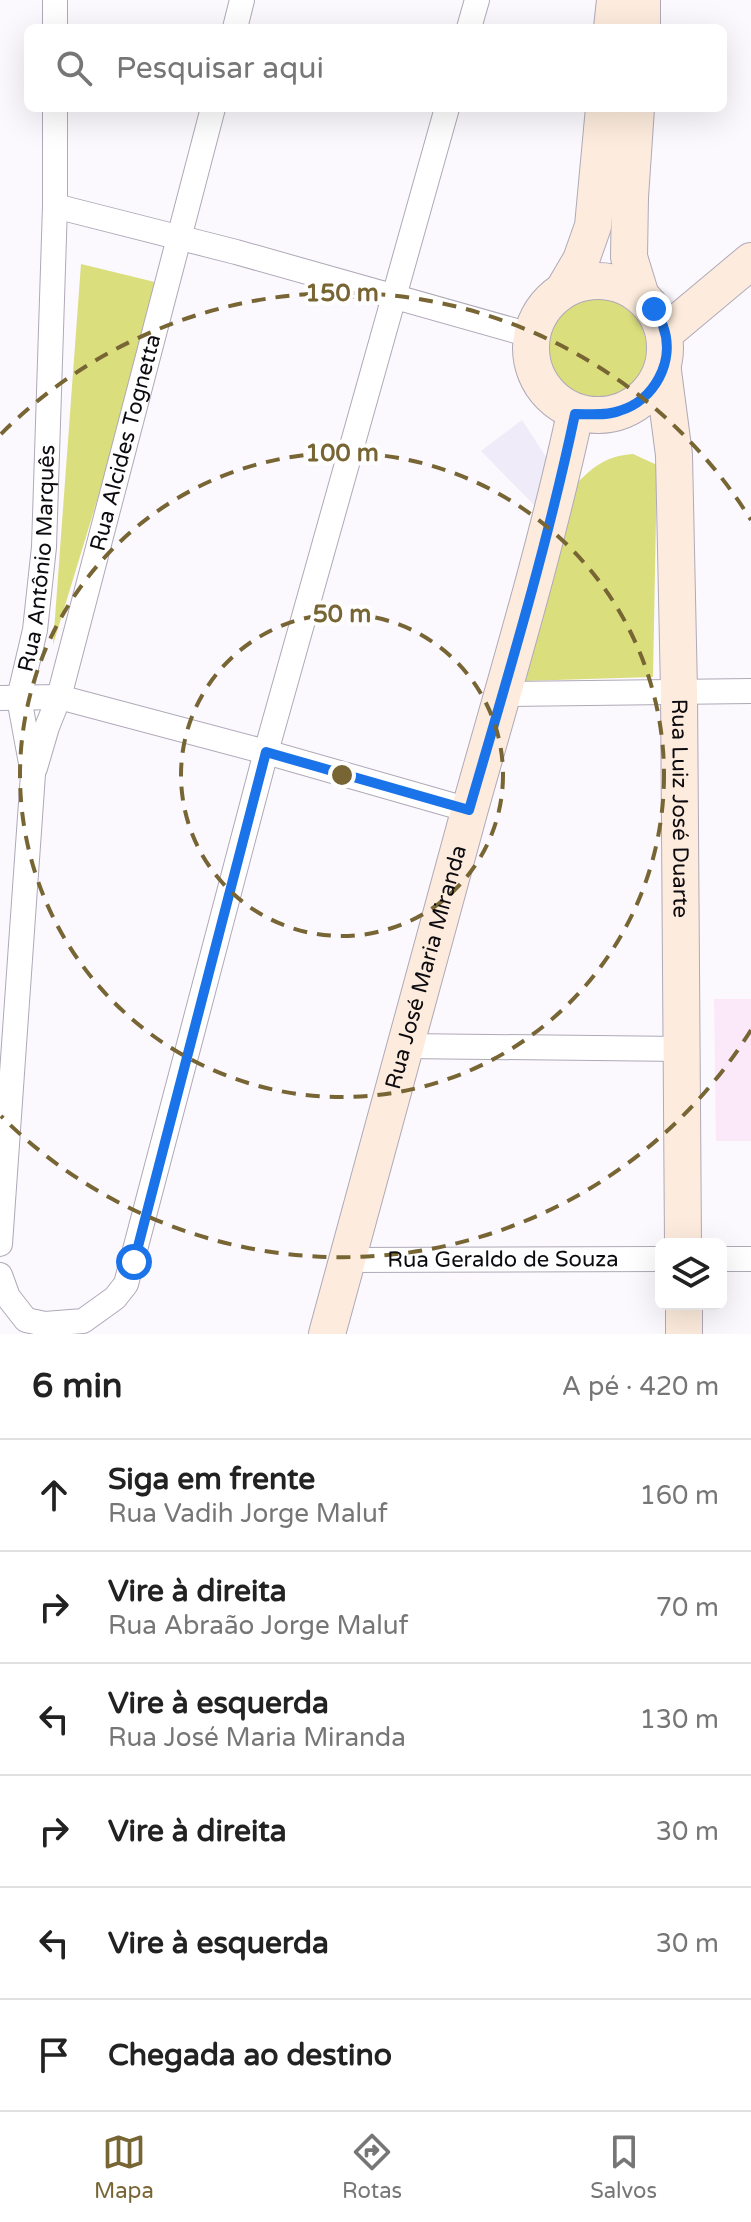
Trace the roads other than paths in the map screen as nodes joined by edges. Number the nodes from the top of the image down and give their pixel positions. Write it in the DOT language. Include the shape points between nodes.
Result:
graph roads {
  1 [pos="55,0"];
  2 [pos="242,0"];
  3 [pos="477,0"];
  4 [pos="599,0"];
  5 [pos="615,0"];
  6 [pos="642,0"];
  7 [pos="55,24"];
  8 [pos="236,24"];
  9 [pos="470,24"];
  10 [pos="612,24"];
  11 [pos="642,24"];
  12 [pos="55,112"];
  13 [pos="212,112"];
  14 [pos="446,112"];
  15 [pos="604,112"];
  16 [pos="636,112"];
  17 [pos="55,206"];
  18 [pos="179,238"];
  19 [pos="751,261"];
  20 [pos="564,289"];
  21 [pos="394,296"];
  22 [pos="641,296"];
  23 [pos="665,333"];
  24 [pos="530,335"];
  25 [pos="663,371"];
  26 [pos="575,414"];
  27 [pos="679,691"];
  28 [pos="751,691"];
  29 [pos="503,694"];
  30 [pos="59,697"];
  31 [pos="9,698"];
  32 [pos="266,752"];
  33 [pos="33,774"];
  34 [pos="469,810"];
  35 [pos="404,1046"];
  36 [pos="682,1049"];
  37 [pos="683,1238"];
  38 [pos="0,1244"];
  39 [pos="655,1259"];
  40 [pos="727,1259"];
  41 [pos="751,1259"];
  42 [pos="347,1260"];
  43 [pos="0,1275"];
  44 [pos="684,1310"];
  45 [pos="45,1329"];
  46 [pos="327,1334"];
  47 [pos="684,1334"];
  1 -- 7 [label="street"];
  2 -- 8 [label="street"];
  3 -- 9 [label="street"];
  4 -- 5 [label="street"];
  5 -- 10 [label="main road"];
  6 -- 11 [label="main road"];
  12 -- 17 [label="street, Rua Antônio Marquês"];
  13 -- 18 [label="street, Rua Alcides Tognetta"];
  14 -- 21 [label="street"];
  15 -- 20 [label="main road" via="593,226"];
  16 -- 22 [label="main road" via="629,257"];
  17 -- 18 [label="street"];
  17 -- 31 [label="street, Rua Antônio Marquês" via="44,547 35,630"];
  18 -- 21 [label="street"];
  18 -- 30 [label="street, Rua Alcides Tognetta"];
  19 -- 23 [label="main road"];
  20 -- 22 [label="main road" via="604,282"];
  20 -- 24 [label="main road" via="549,302"];
  21 -- 24 [label="street"];
  21 -- 32 [label="street"];
  22 -- 23 [label="main road"];
  23 -- 25 [label="main road"];
  24 -- 26 [label="main road" via="537,379"];
  25 -- 26 [label="main road" via="638,403 619,412"];
  25 -- 27 [label="main road, Rua Luiz José Duarte" via="674,455"];
  26 -- 29 [label="main road, Rua José Maria Miranda"];
  27 -- 28 [label="street"];
  27 -- 29 [label="street"];
  27 -- 36 [label="main road, Rua Luiz José Duarte"];
  29 -- 34 [label="main road, Rua José Maria Miranda"];
  30 -- 31 [label="street"];
  30 -- 32 [label="street"];
  30 -- 33 [label="street, Rua Alcides Tognetta"];
  31 -- 33 [label="street, Rua Antônio Marquês"];
  32 -- 34 [label="street"];
  32 -- 45 [label="street" via="126,1284 83,1321"];
  33 -- 38 [label="street, Rua Antônio Marquês"];
  34 -- 35 [label="main road, Rua José Maria Miranda"];
  35 -- 36 [label="street"];
  35 -- 42 [label="main road, Rua José Maria Miranda"];
  36 -- 37 [label="main road, Rua Luiz José Duarte"];
  39 -- 42 [label="street, Rua Geraldo de Souza"];
  40 -- 41 [label="street"];
  42 -- 46 [label="main road, Rua José Maria Miranda"];
  43 -- 45 [label="street" via="8,1297 26,1320"];
  44 -- 47 [label="main road"];
}
